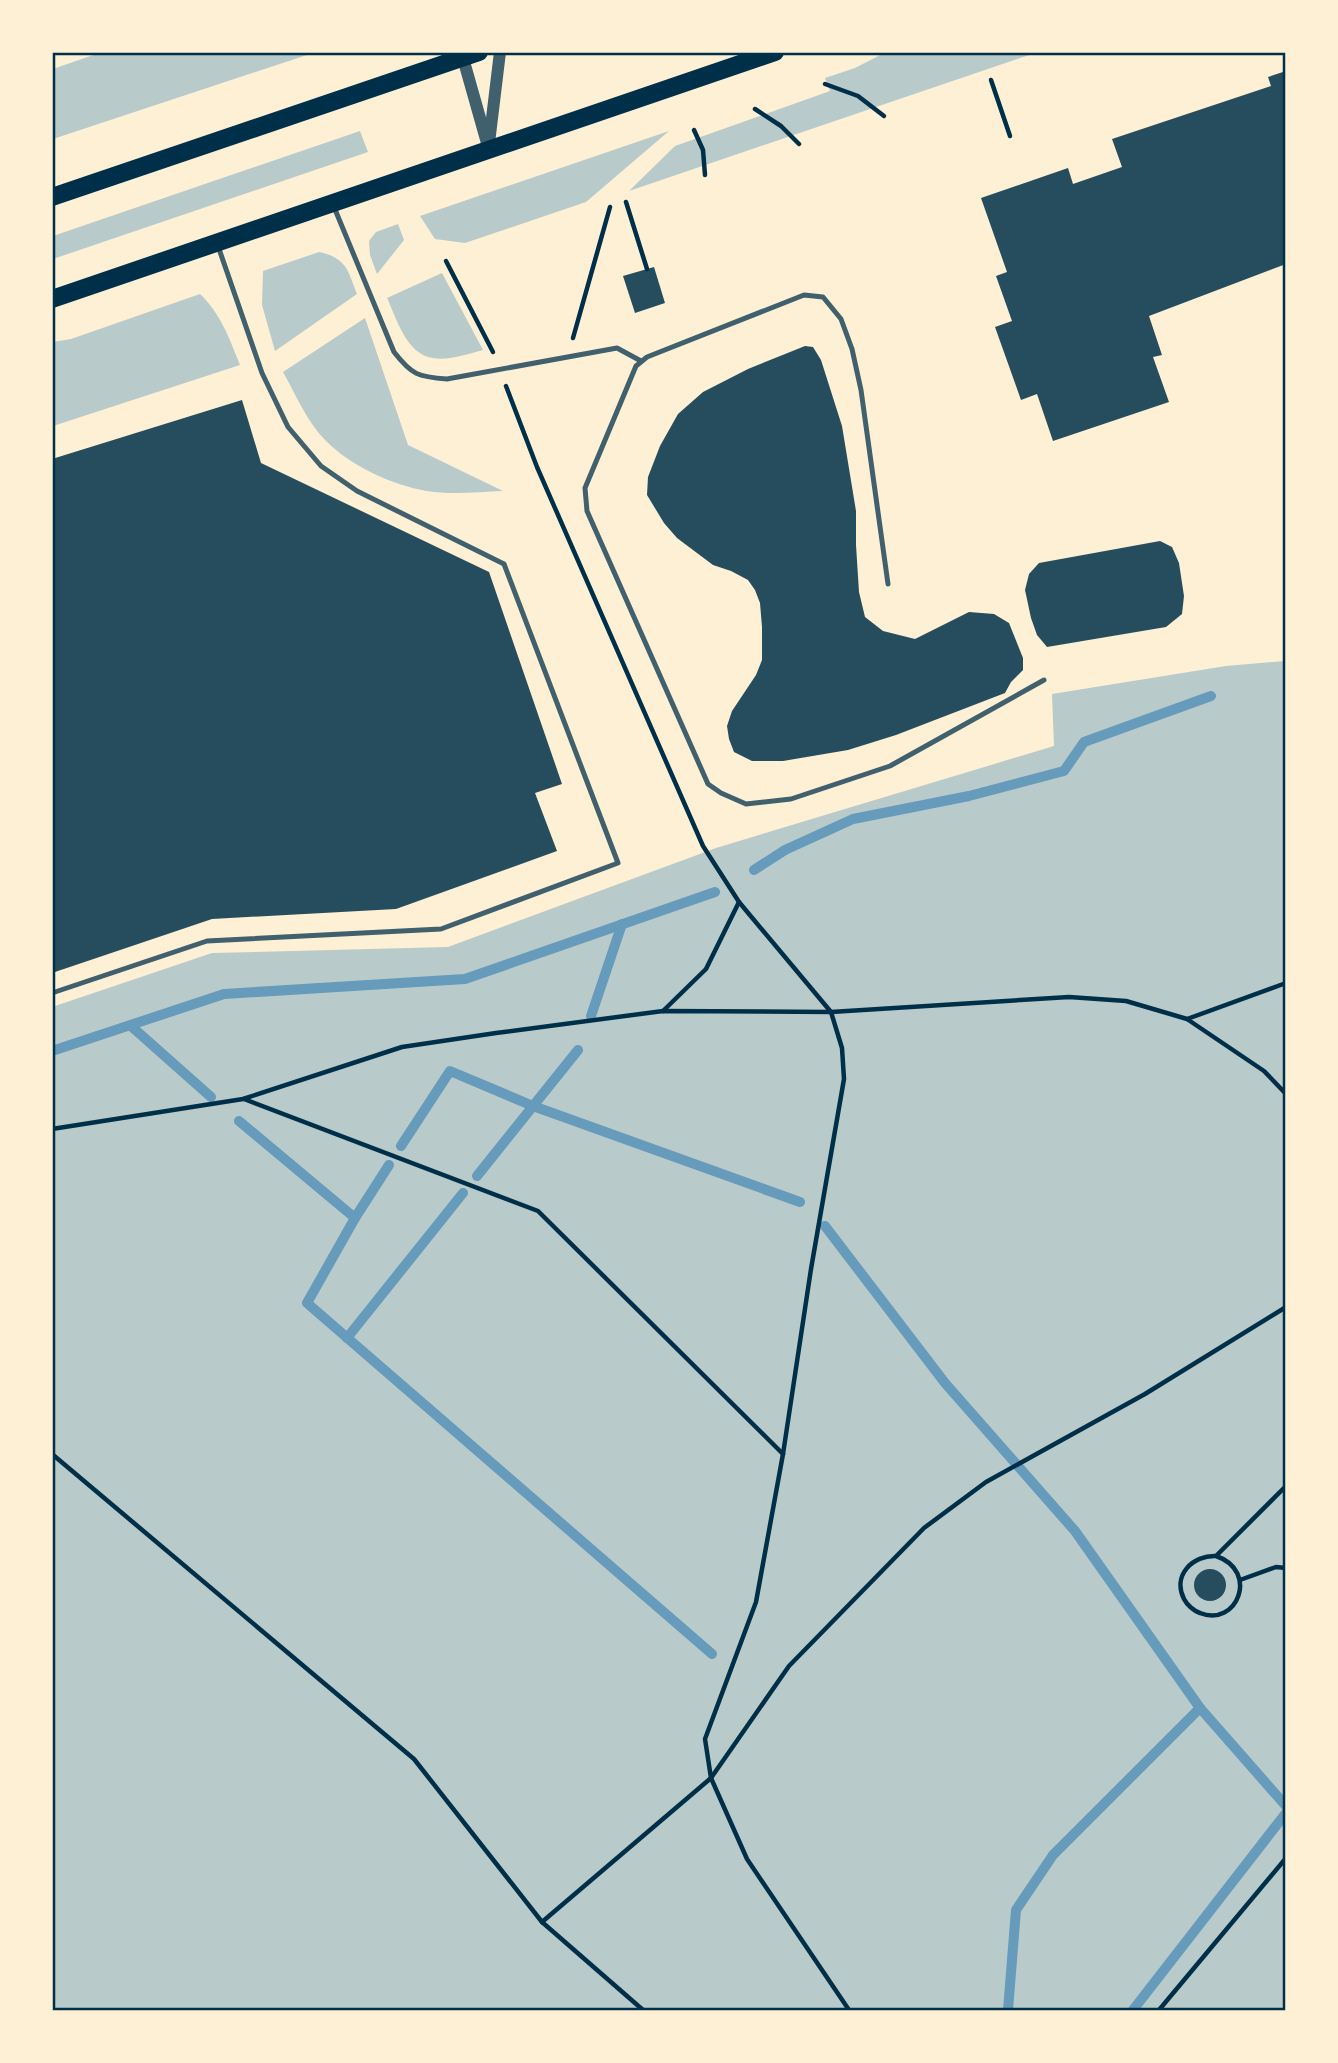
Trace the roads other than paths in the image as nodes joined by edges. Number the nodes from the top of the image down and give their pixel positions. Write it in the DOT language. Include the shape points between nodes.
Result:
graph roads {
  1 [pos="500,52"];
  2 [pos="775,52"];
  3 [pos="469,54"];
  4 [pos="489,150"];
  5 [pos="52,197"];
  6 [pos="333,203"];
  7 [pos="217,243"];
  8 [pos="52,299"];
  9 [pos="641,360"];
  10 [pos="888,584"];
  11 [pos="1044,680"];
  12 [pos="52,993"];
  1 -- 4 [label="street"];
  2 -- 4 [label="main road"];
  3 -- 4 [label="street"];
  3 -- 5 [label="main road"];
  4 -- 6 [label="main road"];
  6 -- 7 [label="main road"];
  6 -- 9 [label="lane" via="394,352 406,368 424,377 447,379 617,348"];
  7 -- 8 [label="main road"];
  7 -- 12 [label="lane" via="262,373 288,428 321,466 357,491 504,564 618,863 441,929 207,941"];
  9 -- 10 [label="lane" via="804,295 822,297 841,319 852,349"];
  9 -- 11 [label="lane" via="584,488 587,511 708,783 746,804 790,799 890,766"];
}
